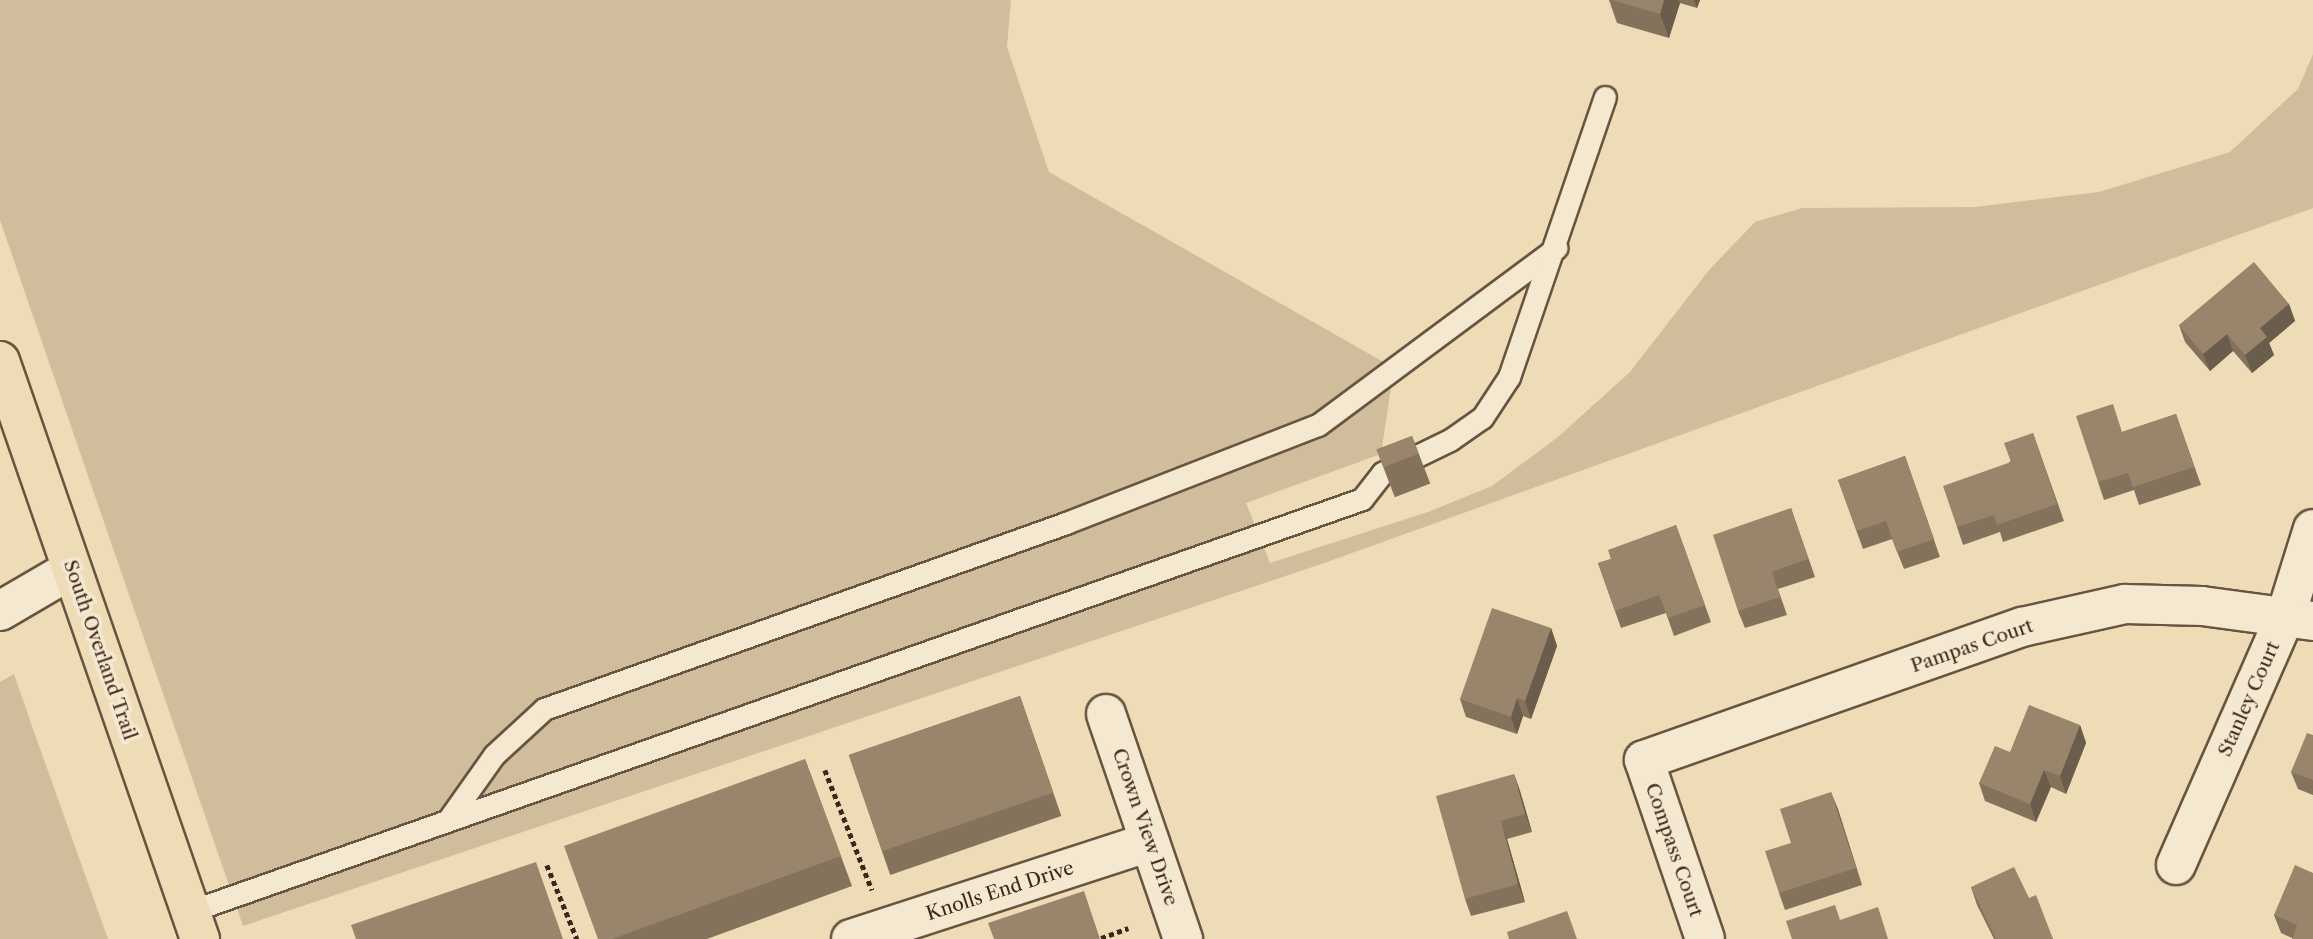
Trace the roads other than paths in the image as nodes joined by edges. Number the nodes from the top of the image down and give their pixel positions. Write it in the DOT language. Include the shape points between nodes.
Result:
graph roads {
  1 [pos="1605,97"];
  2 [pos="1556,247"];
  3 [pos="0,361"];
  4 [pos="2313,529"];
  5 [pos="72,569"];
  6 [pos="0,611"];
  7 [pos="2299,618"];
  8 [pos="1106,714"];
  9 [pos="1644,761"];
  10 [pos="448,820"];
  11 [pos="1150,842"];
  12 [pos="2176,865"];
  13 [pos="196,925"];
  14 [pos="939,926"];
  15 [pos="851,939"];
  16 [pos="1183,939"];
  17 [pos="1705,939"];
  1 -- 2 [label="lane"];
  2 -- 10 [label="lane" via="1318,425 1066,523 544,709 494,755"];
  2 -- 10 [label="lane" via="1509,377 1482,418 1450,440 1382,473 1362,499"];
  3 -- 5 [label="main road, South Overland Trail"];
  4 -- 7 [label="street, Stanley Court"];
  5 -- 6 [label="street"];
  5 -- 13 [label="main road, South Overland Trail"];
  7 -- 9 [label="street, Pampas Court" via="2202,606 2125,604 2035,624"];
  7 -- 12 [label="street, Stanley Court"];
  8 -- 11 [label="street, Crown View Drive"];
  9 -- 17 [label="street, Compass Court"];
  10 -- 13 [label="lane"];
  11 -- 14 [label="street, Knolls End Drive"];
  11 -- 16 [label="street, Crown View Drive"];
  14 -- 15 [label="street, Knolls End Drive"];
}
